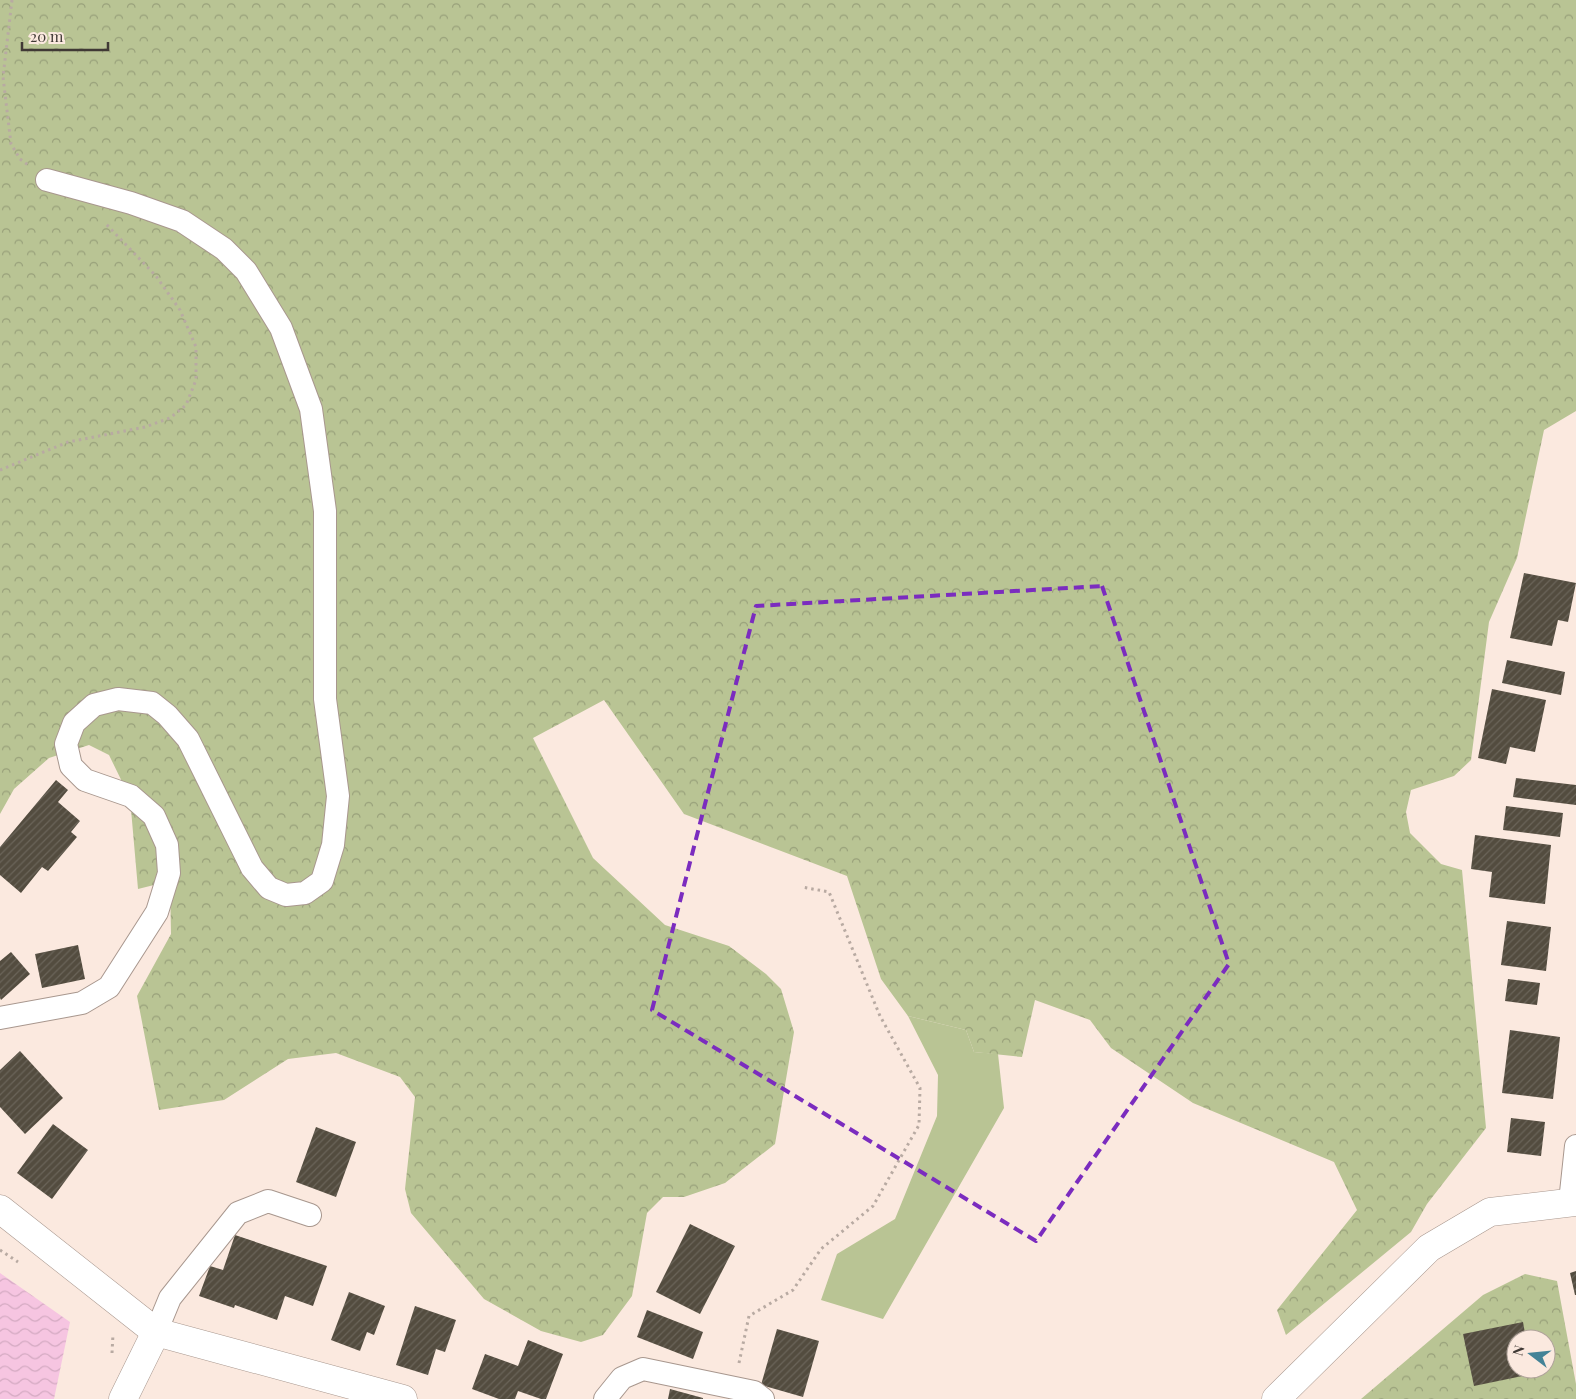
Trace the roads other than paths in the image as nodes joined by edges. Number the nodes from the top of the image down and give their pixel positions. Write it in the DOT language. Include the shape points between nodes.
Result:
graph roads {
  1 [pos="47,180"];
  2 [pos="0,1018"];
  3 [pos="1576,1146"];
  4 [pos="1573,1202"];
  5 [pos="0,1209"];
  6 [pos="310,1215"];
  7 [pos="156,1332"];
  8 [pos="124,1399"];
  9 [pos="403,1399"];
  10 [pos="605,1399"];
  11 [pos="763,1399"];
  12 [pos="1276,1399"];
  1 -- 2 [label="street" via="182,221 224,250 246,271 281,328 311,409 325,510 325,699 338,796 333,845 322,880 305,893 286,895 269,888 252,868 188,739 167,715 152,703 118,699 94,705 74,722 66,744 72,766 85,780 131,796 154,816 167,845 169,873 156,912 109,987 82,1003"];
  3 -- 4 [label="street"];
  4 -- 12 [label="street" via="1490,1212 1429,1248"];
  5 -- 7 [label="street"];
  6 -- 7 [label="street" via="268,1201 238,1213 170,1298"];
  7 -- 8 [label="street"];
  7 -- 9 [label="street"];
  10 -- 11 [label="street" via="622,1378 644,1369 754,1392"];
}
